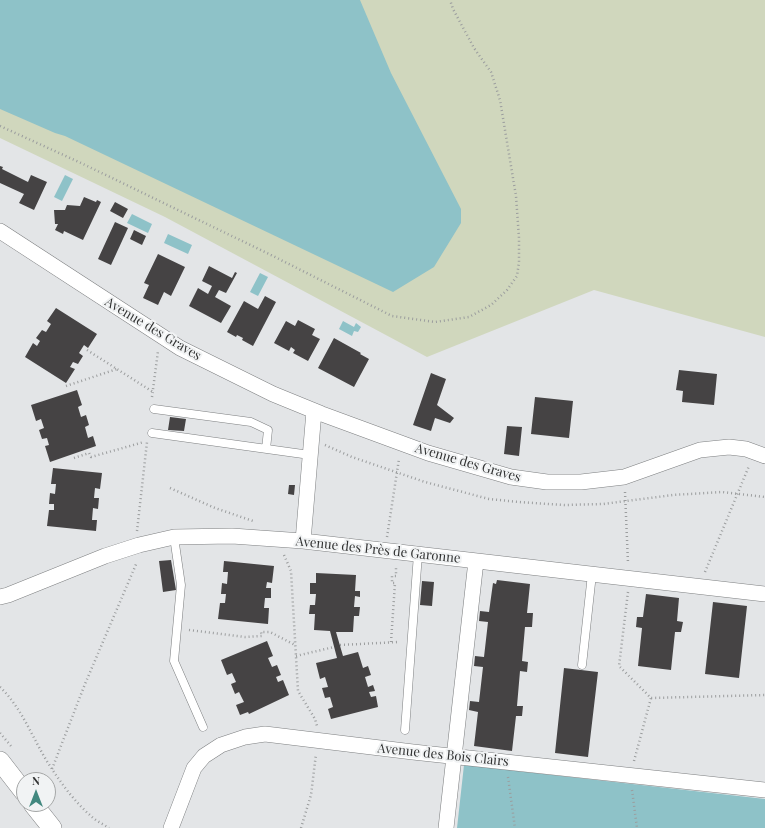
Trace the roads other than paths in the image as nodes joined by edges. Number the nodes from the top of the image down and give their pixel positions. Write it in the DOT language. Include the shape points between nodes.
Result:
graph roads {
  1 [pos="0,232"];
  2 [pos="154,409"];
  3 [pos="314,411"];
  4 [pos="152,433"];
  5 [pos="266,449"];
  6 [pos="759,454"];
  7 [pos="310,455"];
  8 [pos="174,537"];
  9 [pos="303,541"];
  10 [pos="418,554"];
  11 [pos="476,561"];
  12 [pos="592,574"];
  13 [pos="765,594"];
  14 [pos="0,597"];
  15 [pos="582,665"];
  16 [pos="203,727"];
  17 [pos="404,730"];
  18 [pos="454,756"];
  19 [pos="0,761"];
  20 [pos="16,782"];
  21 [pos="765,790"];
  22 [pos="39,812"];
  23 [pos="52,828"];
  24 [pos="172,828"];
  25 [pos="446,828"];
  1 -- 3 [label="street, Avenue des Graves" via="180,348 273,394"];
  2 -- 5 [label="lane" via="251,422 268,430"];
  3 -- 6 [label="street, Avenue des Graves" via="473,466 518,478 547,482 581,482 624,477 700,450 729,447"];
  3 -- 7 [label="street"];
  4 -- 5 [label="lane"];
  5 -- 7 [label="lane"];
  7 -- 9 [label="street"];
  8 -- 9 [label="street, Avenue des Près de Garonne" via="232,536"];
  8 -- 14 [label="street, Avenue des Près de Garonne" via="139,544"];
  8 -- 16 [label="lane" via="181,585 174,661"];
  9 -- 10 [label="street, Avenue des Près de Garonne"];
  10 -- 11 [label="street, Avenue des Près de Garonne"];
  10 -- 17 [label="lane"];
  11 -- 12 [label="street, Avenue des Près de Garonne"];
  11 -- 18 [label="street"];
  12 -- 13 [label="street, Avenue des Près de Garonne"];
  12 -- 15 [label="lane"];
  18 -- 21 [label="street, Avenue des Bois Clairs"];
  18 -- 24 [label="street, Avenue des Bois Clairs" via="265,734 245,737 221,745 204,756 194,768"];
  18 -- 25 [label="street"];
  19 -- 20 [label="street"];
  22 -- 23 [label="street"];
}
